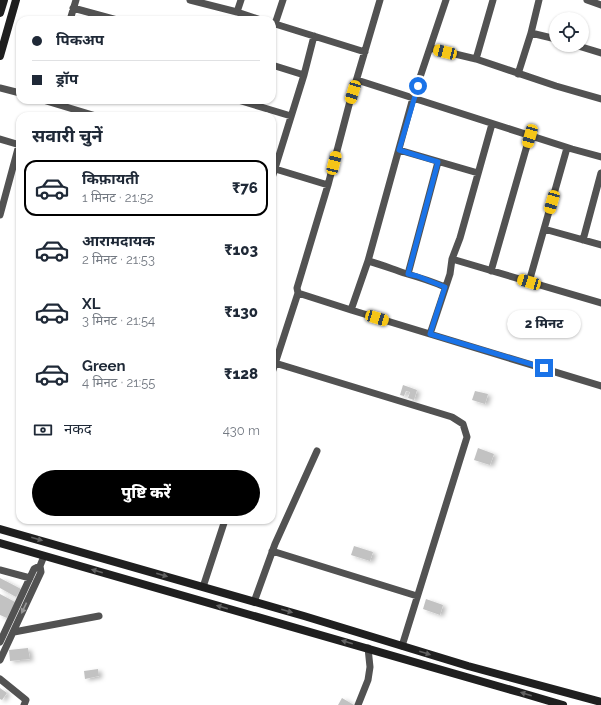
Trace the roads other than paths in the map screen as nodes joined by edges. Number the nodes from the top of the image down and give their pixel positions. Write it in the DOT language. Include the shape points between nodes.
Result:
graph roads {
  1 [pos="4,0"];
  2 [pos="16,0"];
  3 [pos="76,0"];
  4 [pos="241,0"];
  5 [pos="283,0"];
  6 [pos="380,0"];
  7 [pos="446,0"];
  8 [pos="493,0"];
  9 [pos="540,0"];
  10 [pos="587,0"];
  11 [pos="195,1"];
  12 [pos="601,5"];
  13 [pos="73,8"];
  14 [pos="237,12"];
  15 [pos="0,13"];
  16 [pos="71,16"];
  17 [pos="102,16"];
  18 [pos="249,16"];
  19 [pos="276,19"];
  20 [pos="276,25"];
  21 [pos="531,33"];
  22 [pos="314,36"];
  23 [pos="549,37"];
  24 [pos="430,48"];
  25 [pos="589,49"];
  26 [pos="365,52"];
  27 [pos="601,53"];
  28 [pos="0,56"];
  29 [pos="476,59"];
  30 [pos="276,66"];
  31 [pos="518,74"];
  32 [pos="304,75"];
  33 [pos="357,80"];
  34 [pos="0,88"];
  35 [pos="16,92"];
  36 [pos="414,98"];
  37 [pos="601,99"];
  38 [pos="57,104"];
  39 [pos="251,104"];
  40 [pos="83,112"];
  41 [pos="291,116"];
  42 [pos="492,124"];
  43 [pos="530,136"];
  44 [pos="0,139"];
  45 [pos="16,144"];
  46 [pos="567,148"];
  47 [pos="399,150"];
  48 [pos="601,158"];
  49 [pos="16,159"];
  50 [pos="276,160"];
  51 [pos="438,162"];
  52 [pos="276,170"];
  53 [pos="601,172"];
  54 [pos="478,174"];
  55 [pos="328,184"];
  56 [pos="0,215"];
  57 [pos="544,229"];
  58 [pos="583,240"];
  59 [pos="601,246"];
  60 [pos="452,259"];
  61 [pos="368,262"];
  62 [pos="491,271"];
  63 [pos="408,274"];
  64 [pos="529,282"];
  65 [pos="445,287"];
  66 [pos="298,293"];
  67 [pos="601,303"];
  68 [pos="351,310"];
  69 [pos="430,334"];
  70 [pos="276,360"];
  71 [pos="276,363"];
  72 [pos="601,386"];
  73 [pos="317,451"];
  74 [pos="224,524"];
  75 [pos="0,528"];
  76 [pos="0,543"];
  77 [pos="272,551"];
  78 [pos="44,556"];
  79 [pos="40,569"];
  80 [pos="0,570"];
  81 [pos="30,578"];
  82 [pos="203,587"];
  83 [pos="417,596"];
  84 [pos="254,602"];
  85 [pos="99,616"];
  86 [pos="14,632"];
  87 [pos="0,642"];
  88 [pos="402,646"];
  89 [pos="368,648"];
  90 [pos="0,660"];
  91 [pos="0,679"];
  92 [pos="601,702"];
  93 [pos="24,705"];
  94 [pos="358,705"];
  95 [pos="563,705"];
  1 -- 15 [label="street"];
  2 -- 28 [label="street"];
  3 -- 13 [label="street"];
  4 -- 14 [label="street"];
  5 -- 19 [label="street"];
  6 -- 26 [label="street"];
  7 -- 24 [label="street"];
  8 -- 29 [label="street"];
  9 -- 21 [label="street"];
  10 -- 12 [label="street"];
  11 -- 14 [label="street"];
  13 -- 16 [label="street"];
  13 -- 17 [label="street"];
  14 -- 18 [label="street"];
  20 -- 22 [label="street"];
  21 -- 23 [label="street"];
  21 -- 31 [label="street"];
  22 -- 26 [label="street"];
  22 -- 32 [label="street"];
  24 -- 29 [label="street"];
  24 -- 36 [label="street"];
  25 -- 27 [label="street"];
  26 -- 33 [label="street"];
  29 -- 31 [label="street"];
  30 -- 32 [label="street"];
  31 -- 37 [label="street"];
  32 -- 41 [label="street"];
  33 -- 36 [label="street"];
  33 -- 55 [label="street"];
  34 -- 35 [label="street"];
  36 -- 42 [label="street"];
  36 -- 47 [label="street"];
  38 -- 40 [label="street"];
  39 -- 41 [label="street"];
  41 -- 50 [label="street"];
  42 -- 43 [label="street"];
  42 -- 54 [label="street"];
  43 -- 46 [label="street"];
  43 -- 62 [label="street"];
  44 -- 45 [label="street"];
  46 -- 48 [label="street"];
  46 -- 57 [label="street"];
  47 -- 51 [label="street"];
  47 -- 61 [label="street"];
  49 -- 56 [label="street"];
  51 -- 54 [label="street"];
  51 -- 63 [label="street"];
  52 -- 55 [label="street"];
  53 -- 58 [label="street"];
  54 -- 60 [label="street"];
  55 -- 66 [label="street"];
  57 -- 58 [label="street"];
  57 -- 64 [label="street"];
  58 -- 59 [label="street"];
  60 -- 62 [label="street"];
  60 -- 65 [label="street"];
  61 -- 63 [label="street"];
  61 -- 68 [label="street"];
  62 -- 64 [label="street"];
  63 -- 65 [label="street"];
  64 -- 67 [label="street"];
  65 -- 69 [label="street"];
  66 -- 68 [label="street"];
  66 -- 70 [label="street"];
  68 -- 69 [label="street"];
  69 -- 72 [label="street"];
  71 -- 83 [label="street" via="452,418 463,424 467,437"];
  73 -- 77 [label="street"];
  74 -- 82 [label="street"];
  75 -- 82 [label="street, one-way"];
  76 -- 78 [label="street"];
  77 -- 83 [label="street"];
  77 -- 84 [label="street"];
  78 -- 79 [label="street"];
  89 -- 78 [label="street, one-way"];
  79 -- 81 [label="street" via="34,569"];
  79 -- 86 [label="street, one-way"];
  80 -- 81 [label="street"];
  81 -- 87 [label="street"];
  82 -- 84 [label="street"];
  83 -- 88 [label="street"];
  84 -- 88 [label="street, one-way"];
  85 -- 86 [label="street"];
  86 -- 90 [label="street"];
  88 -- 92 [label="street, one-way"];
  89 -- 94 [label="street" via="368,680"];
  95 -- 89 [label="street, one-way"];
  91 -- 93 [label="street" via="26,700"];
}
